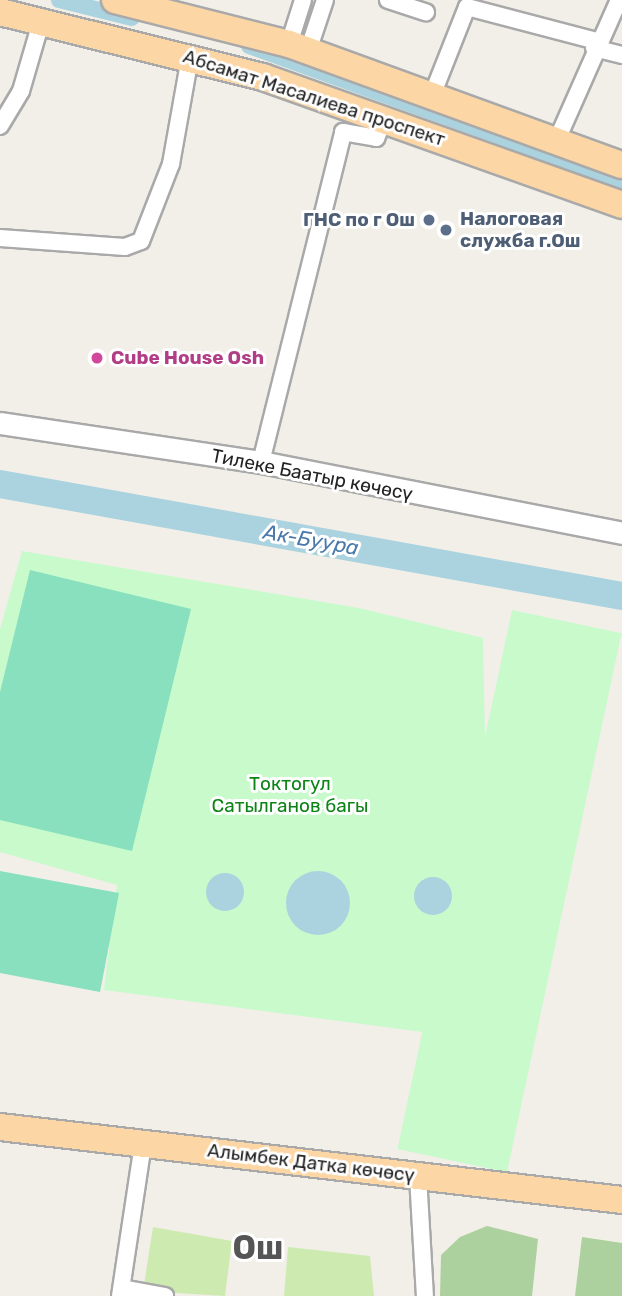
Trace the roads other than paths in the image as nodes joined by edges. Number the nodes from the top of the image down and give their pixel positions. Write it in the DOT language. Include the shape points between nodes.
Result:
graph roads {
  1 [pos="115,0"];
  2 [pos="303,0"];
  3 [pos="324,0"];
  4 [pos="388,0"];
  5 [pos="619,0"];
  6 [pos="190,8"];
  7 [pos="0,12"];
  8 [pos="426,12"];
  9 [pos="41,22"];
  10 [pos="596,45"];
  11 [pos="299,47"];
  12 [pos="622,55"];
  13 [pos="190,57"];
  14 [pos="430,97"];
  15 [pos="386,118"];
  16 [pos="0,126"];
  17 [pos="556,142"];
  18 [pos="622,165"];
  19 [pos="622,205"];
  20 [pos="0,238"];
  21 [pos="0,423"];
  22 [pos="261,462"];
  23 [pos="622,533"];
  24 [pos="0,1127"];
  25 [pos="143,1144"];
  26 [pos="418,1176"];
  27 [pos="622,1200"];
  28 [pos="121,1292"];
  29 [pos="165,1296"];
  30 [pos="425,1296"];
  1 -- 6 [label="main road, Абсамат Масалиева проспект"];
  2 -- 11 [label="street"];
  3 -- 11 [label="street"];
  4 -- 8 [label="street"];
  5 -- 10 [label="street"];
  6 -- 11 [label="main road, Абсамат Масалиева проспект"];
  7 -- 9 [label="main road, Абсамат Масалиева проспект"];
  9 -- 13 [label="main road, Абсамат Масалиева проспект"];
  9 -- 16 [label="street" via="21,91"];
  10 -- 12 [label="street"];
  10 -- 14 [label="street" via="467,7"];
  10 -- 17 [label="street"];
  11 -- 14 [label="main road, Абсамат Масалиева проспект"];
  13 -- 15 [label="main road, Абсамат Масалиева проспект"];
  13 -- 20 [label="street" via="171,164 141,242 125,247"];
  14 -- 17 [label="main road, Абсамат Масалиева проспект"];
  15 -- 19 [label="main road, Абсамат Масалиева проспект"];
  15 -- 22 [label="street" via="376,138 342,132"];
  17 -- 18 [label="main road, Абсамат Масалиева проспект"];
  21 -- 22 [label="street, Тилеке Баатыр көчөсү"];
  22 -- 23 [label="street, Тилеке Баатыр көчөсү"];
  24 -- 25 [label="main road, Алымбек Датка көчөсү"];
  25 -- 26 [label="main road, Алымбек Датка көчөсү"];
  25 -- 28 [label="street"];
  26 -- 27 [label="main road, Алымбек Датка көчөсү"];
  26 -- 30 [label="street"];
  28 -- 29 [label="street"];
}
